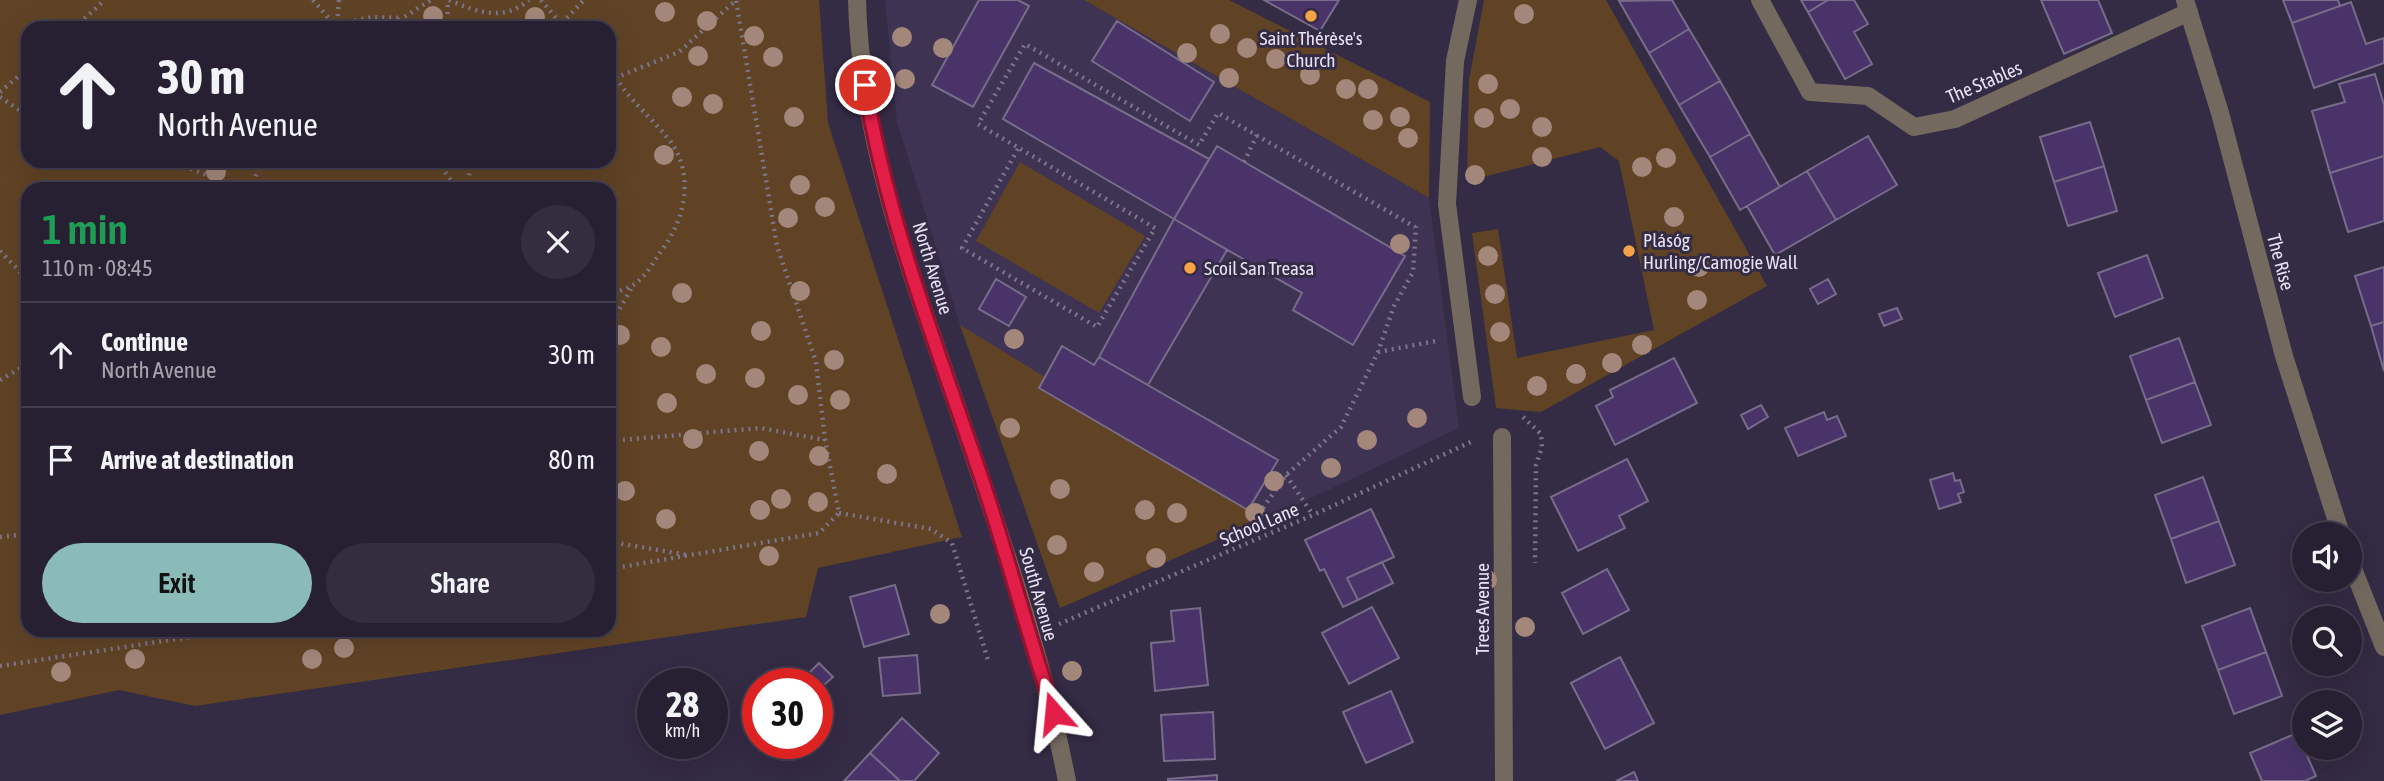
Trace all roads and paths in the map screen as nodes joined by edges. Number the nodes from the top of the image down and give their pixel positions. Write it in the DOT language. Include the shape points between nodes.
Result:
graph roads {
  1 [pos="106,0"];
  2 [pos="313,0"];
  3 [pos="340,0"];
  4 [pos="431,0"];
  5 [pos="448,0"];
  6 [pos="529,0"];
  7 [pos="541,0"];
  8 [pos="584,0"];
  9 [pos="736,0"];
  10 [pos="857,0"];
  11 [pos="1468,0"];
  12 [pos="1760,0"];
  13 [pos="2187,6"];
  14 [pos="403,18"];
  15 [pos="82,21"];
  16 [pos="332,21"];
  17 [pos="338,21"];
  18 [pos="356,21"];
  19 [pos="398,21"];
  20 [pos="447,21"];
  21 [pos="561,21"];
  22 [pos="21,74"];
  23 [pos="616,78"];
  24 [pos="616,79"];
  25 [pos="616,85"];
  26 [pos="620,85"];
  27 [pos="0,94"];
  28 [pos="21,110"];
  29 [pos="1257,135"];
  30 [pos="1018,149"];
  31 [pos="1244,162"];
  32 [pos="189,168"];
  33 [pos="225,182"];
  34 [pos="1448,208"];
  35 [pos="1415,227"];
  36 [pos="0,251"];
  37 [pos="21,273"];
  38 [pos="631,289"];
  39 [pos="616,292"];
  40 [pos="616,315"];
  41 [pos="1447,338"];
  42 [pos="1378,352"];
  43 [pos="21,368"];
  44 [pos="0,380"];
  45 [pos="1472,397"];
  46 [pos="1502,437"];
  47 [pos="616,440"];
  48 [pos="825,440"];
  49 [pos="1469,442"];
  50 [pos="1286,475"];
  51 [pos="1263,508"];
  52 [pos="839,513"];
  53 [pos="1313,515"];
  54 [pos="2337,522"];
  55 [pos="21,535"];
  56 [pos="0,537"];
  57 [pos="616,540"];
  58 [pos="1001,541"];
  59 [pos="692,556"];
  60 [pos="616,568"];
  61 [pos="2362,591"];
  62 [pos="1057,624"];
  63 [pos="192,637"];
  64 [pos="186,638"];
  65 [pos="2384,647"];
  66 [pos="988,660"];
  67 [pos="0,666"];
  68 [pos="1067,781"];
  69 [pos="1504,781"];
  1 -- 15 [label="path"];
  2 -- 16 [label="path"];
  3 -- 17 [label="path"];
  4 -- 14 [label="path"];
  5 -- 6 [label="path" via="485,15 517,10"];
  5 -- 20 [label="path"];
  7 -- 21 [label="path"];
  8 -- 21 [label="path"];
  9 -- 23 [label="path" via="679,52"];
  9 -- 48 [label="path" via="777,246 816,362"];
  10 -- 58 [label="street, North Avenue" via="860,49 884,179"];
  11 -- 34 [label="street" via="1455,61"];
  12 -- 13 [label="street, The Stables" via="1810,92 1868,96 1914,127 1955,119"];
  13 -- 54 [label="street, The Rise" via="2284,356"];
  14 -- 18 [label="path"];
  14 -- 19 [label="path"];
  22 -- 27 [label="path"];
  24 -- 26 [label="path"];
  25 -- 26 [label="path"];
  26 -- 38 [label="path" via="671,142 687,189 671,238"];
  27 -- 28 [label="path"];
  29 -- 30 [label="path" via="1218,113 1199,145 1025,44 978,124"];
  29 -- 31 [label="path"];
  29 -- 35 [label="path"];
  30 -- 30 [label="path" via="1155,228 1097,327 962,248"];
  32 -- 33 [label="path"];
  34 -- 35 [label="path" via="1430,211"];
  34 -- 45 [label="street"];
  35 -- 42 [label="path" via="1413,272 1394,306"];
  36 -- 37 [label="path"];
  38 -- 39 [label="path"];
  38 -- 40 [label="path"];
  41 -- 42 [label="path"];
  42 -- 50 [label="path" via="1340,427"];
  43 -- 44 [label="path"];
  46 -- 69 [label="street, Trees Avenue"];
  47 -- 48 [label="path" via="761,428"];
  48 -- 52 [label="path"];
  49 -- 53 [label="path, School Lane"];
  50 -- 51 [label="path"];
  50 -- 53 [label="path"];
  52 -- 59 [label="path" via="819,533"];
  52 -- 66 [label="path" via="931,529 952,543"];
  53 -- 62 [label="path, School Lane"];
  55 -- 56 [label="path"];
  57 -- 59 [label="path"];
  58 -- 68 [label="street, South Avenue" via="1054,713"];
  59 -- 60 [label="path"];
  61 -- 65 [label="street"];
  63 -- 64 [label="path"];
  64 -- 67 [label="path"];
}
